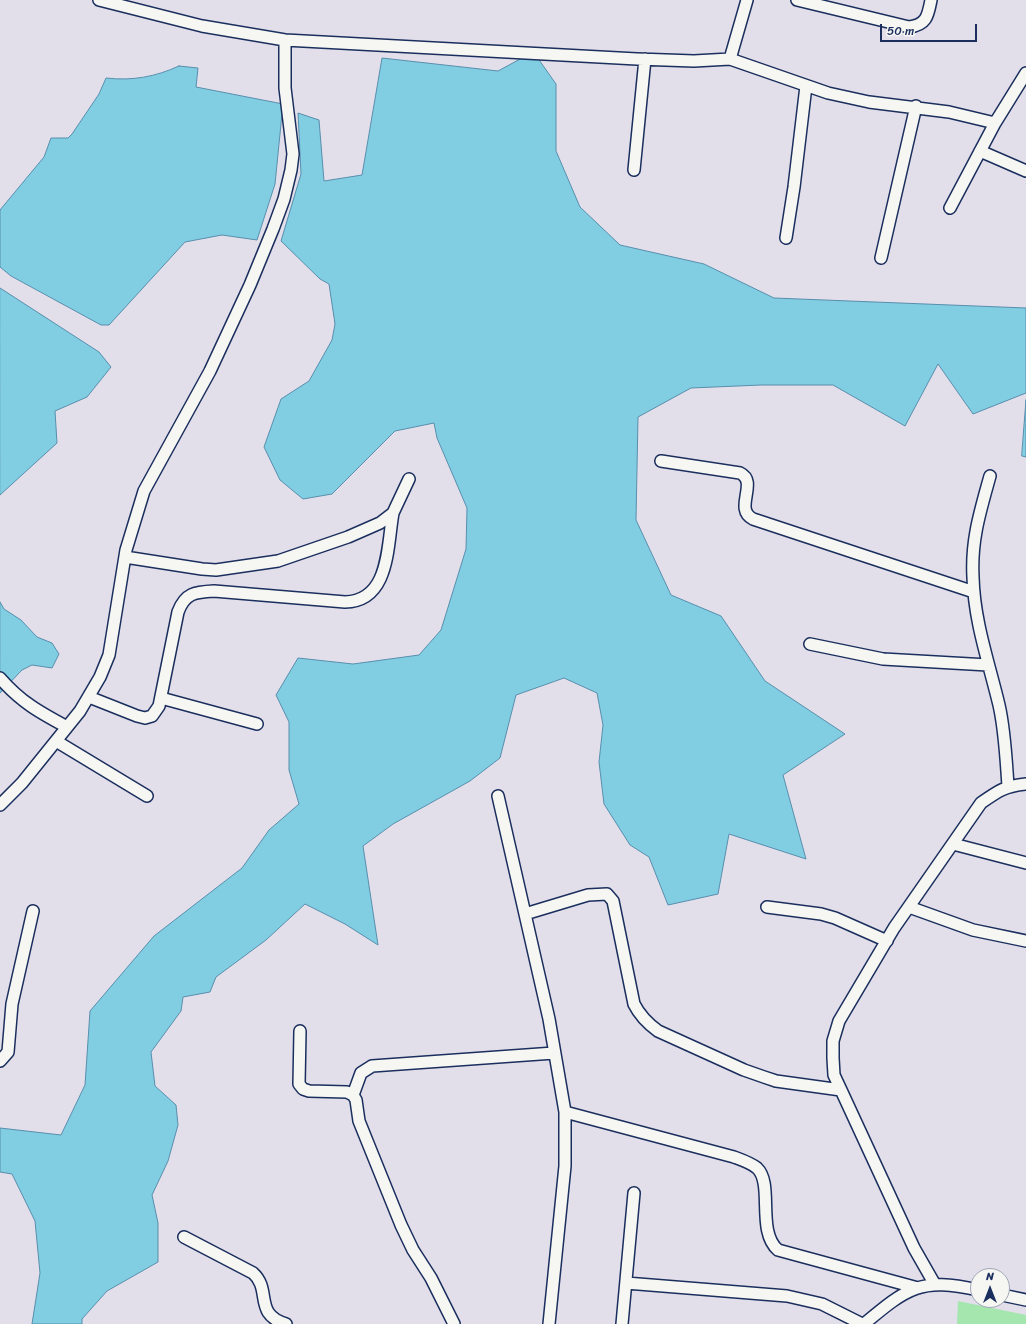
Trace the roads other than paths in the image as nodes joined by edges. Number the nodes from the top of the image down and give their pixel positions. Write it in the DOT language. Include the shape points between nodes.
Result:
graph roads {
  1 [pos="99,0"];
  2 [pos="748,0"];
  3 [pos="797,0"];
  4 [pos="931,0"];
  5 [pos="285,40"];
  6 [pos="645,59"];
  7 [pos="730,60"];
  8 [pos="1026,73"];
  9 [pos="806,86"];
  10 [pos="916,106"];
  11 [pos="995,123"];
  12 [pos="980,151"];
  13 [pos="634,170"];
  14 [pos="1026,171"];
  15 [pos="950,208"];
  16 [pos="786,238"];
  17 [pos="881,258"];
  18 [pos="661,461"];
  19 [pos="990,476"];
  20 [pos="409,479"];
  21 [pos="393,513"];
  22 [pos="125,557"];
  23 [pos="974,592"];
  24 [pos="810,644"];
  25 [pos="988,665"];
  26 [pos="0,678"];
  27 [pos="89,696"];
  28 [pos="161,698"];
  29 [pos="257,724"];
  30 [pos="67,727"];
  31 [pos="56,741"];
  32 [pos="1026,784"];
  33 [pos="1008,786"];
  34 [pos="147,796"];
  35 [pos="498,796"];
  36 [pos="0,805"];
  37 [pos="953,844"];
  38 [pos="1026,863"];
  39 [pos="767,907"];
  40 [pos="909,907"];
  41 [pos="33,911"];
  42 [pos="525,914"];
  43 [pos="887,941"];
  44 [pos="1026,941"];
  45 [pos="300,1031"];
  46 [pos="554,1052"];
  47 [pos="0,1061"];
  48 [pos="841,1090"];
  49 [pos="353,1095"];
  50 [pos="564,1112"];
  51 [pos="634,1193"];
  52 [pos="184,1237"];
  53 [pos="626,1283"];
  54 [pos="934,1283"];
  55 [pos="918,1288"];
  56 [pos="970,1289"];
  57 [pos="1010,1297"];
  58 [pos="1026,1300"];
  59 [pos="286,1324"];
  60 [pos="454,1324"];
  61 [pos="549,1324"];
  62 [pos="622,1324"];
  63 [pos="863,1324"];
  1 -- 5 [label="street" via="202,26"];
  2 -- 7 [label="street"];
  3 -- 4 [label="street" via="909,26 917,26 924,22"];
  5 -- 6 [label="street"];
  5 -- 22 [label="street" via="285,88 293,154 284,199 250,285 210,371 144,491"];
  6 -- 7 [label="street"];
  6 -- 13 [label="street"];
  7 -- 9 [label="street"];
  8 -- 11 [label="street"];
  9 -- 10 [label="street" via="869,102"];
  9 -- 16 [label="street"];
  10 -- 11 [label="street" via="968,115"];
  10 -- 17 [label="street"];
  11 -- 12 [label="street"];
  12 -- 14 [label="street"];
  12 -- 15 [label="street"];
  18 -- 23 [label="street" via="740,473 748,481 744,509 748,517"];
  19 -- 23 [label="street" via="976,527 973,557"];
  20 -- 21 [label="street"];
  21 -- 22 [label="street" via="348,537 278,561 216,570"];
  21 -- 28 [label="street" via="380,580 370,594 356,601 214,591 196,592 188,596 181,602 178,612"];
  22 -- 27 [label="street" via="109,655"];
  23 -- 25 [label="street"];
  24 -- 25 [label="street" via="883,659"];
  25 -- 33 [label="street" via="1002,721"];
  26 -- 30 [label="street" via="24,702"];
  27 -- 28 [label="street" via="145,718 156,712"];
  27 -- 30 [label="street"];
  28 -- 29 [label="street"];
  30 -- 31 [label="street"];
  31 -- 34 [label="street"];
  31 -- 36 [label="street" via="22,783"];
  32 -- 33 [label="street"];
  33 -- 37 [label="street" via="981,803"];
  35 -- 42 [label="street"];
  37 -- 38 [label="street"];
  37 -- 40 [label="street"];
  39 -- 43 [label="street" via="821,914"];
  40 -- 43 [label="street"];
  40 -- 44 [label="street" via="973,930"];
  41 -- 47 [label="street" via="12,1004 8,1052"];
  42 -- 46 [label="street"];
  42 -- 48 [label="street" via="588,895 607,894 613,901 634,1004 648,1024 744,1070 776,1081"];
  43 -- 48 [label="street" via="839,1021 833,1041 832,1058 834,1075"];
  45 -- 49 [label="street" via="298,1075 299,1084 303,1089 347,1092"];
  46 -- 49 [label="street" via="372,1066 361,1073"];
  46 -- 50 [label="street"];
  48 -- 54 [label="street" via="914,1248"];
  49 -- 60 [label="street" via="359,1121 401,1225"];
  50 -- 55 [label="street" via="734,1157 748,1163 758,1169 763,1179 768,1233 772,1244 778,1250"];
  50 -- 61 [label="street" via="565,1166"];
  51 -- 53 [label="street"];
  52 -- 59 [label="street" via="253,1273 258,1278 266,1311 271,1317"];
  53 -- 62 [label="street"];
  53 -- 63 [label="street" via="787,1296 822,1304"];
  54 -- 55 [label="street"];
  54 -- 56 [label="street"];
  55 -- 63 [label="street" via="899,1296"];
  57 -- 58 [label="street"];
}
